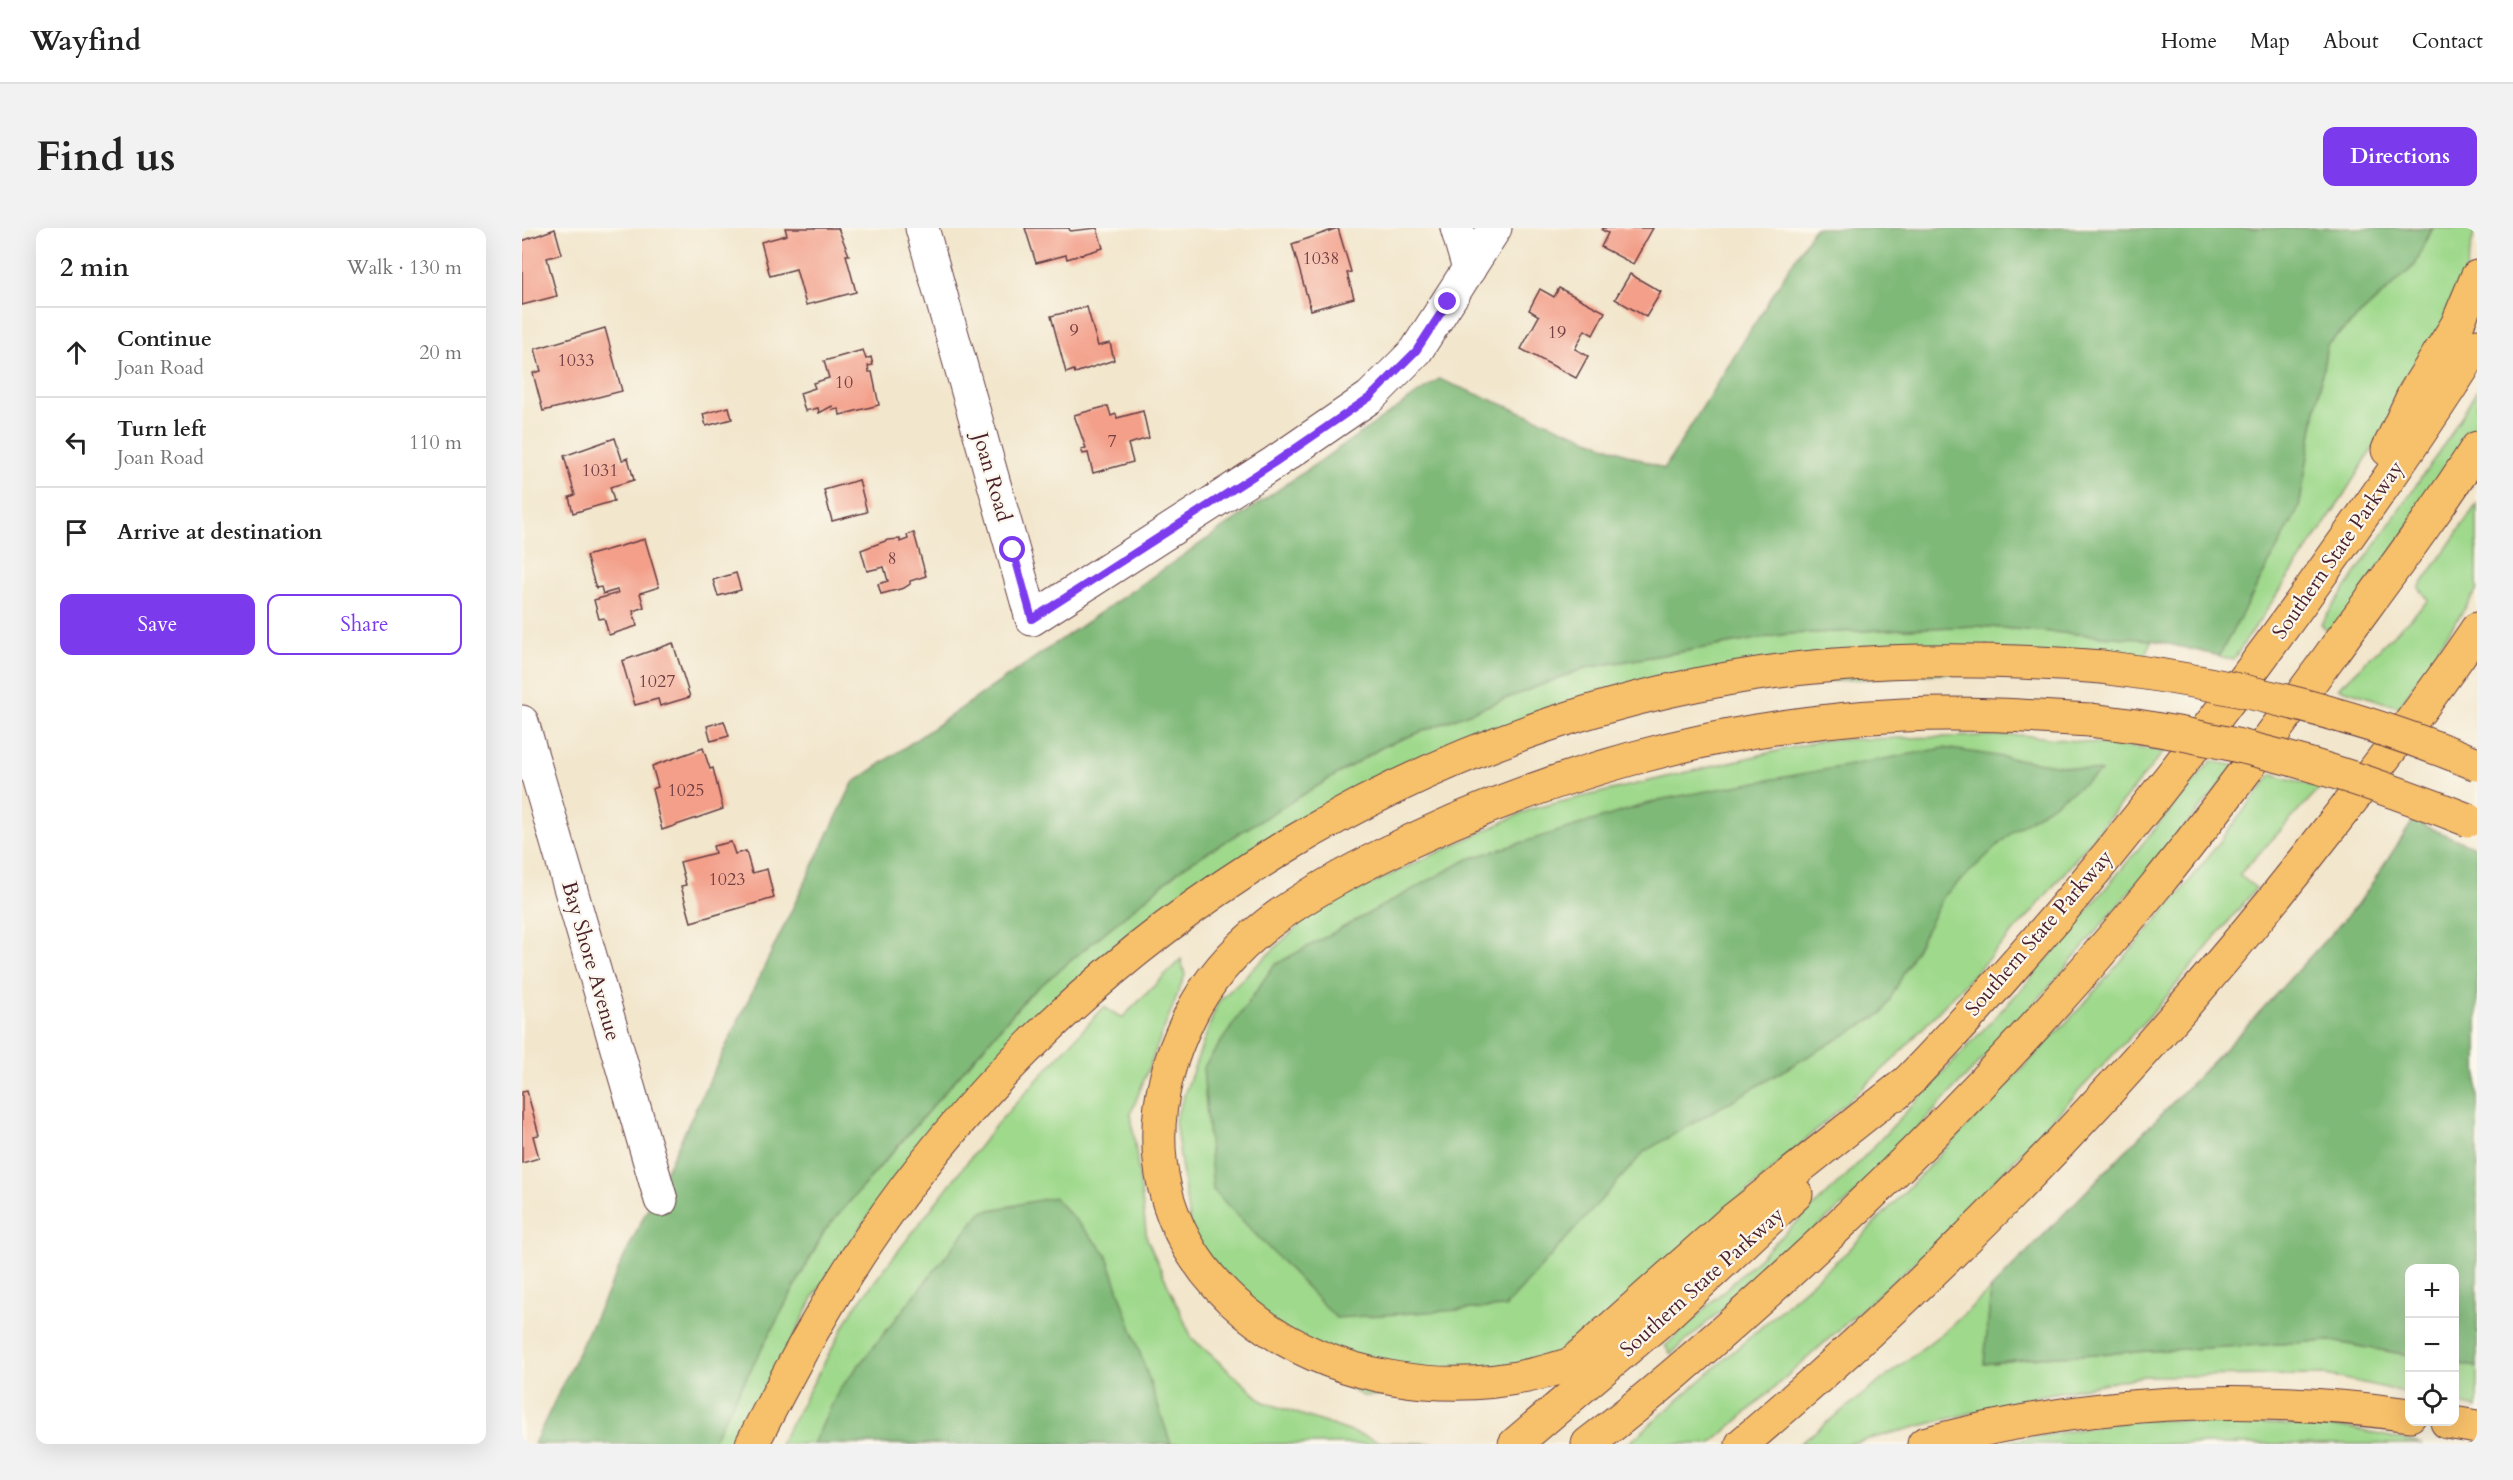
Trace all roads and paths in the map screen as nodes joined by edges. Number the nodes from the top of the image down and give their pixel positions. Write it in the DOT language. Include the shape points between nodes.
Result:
graph roads {
  1 [pos="922,228"];
  2 [pos="1457,228"];
  3 [pos="1495,228"];
  4 [pos="1469,269"];
  5 [pos="2477,277"];
  6 [pos="2477,345"];
  7 [pos="2477,448"];
  8 [pos="2345,541"];
  9 [pos="2477,629"];
  10 [pos="2477,650"];
  11 [pos="2422,708"];
  12 [pos="522,722"];
  13 [pos="2477,764"];
  14 [pos="2472,822"];
  15 [pos="1911,1078"];
  16 [pos="661,1200"];
  17 [pos="1263,1358"];
  18 [pos="1447,1410"];
  19 [pos="2405,1415"];
  20 [pos="2459,1424"];
  21 [pos="2477,1427"];
  22 [pos="752,1444"];
  23 [pos="1515,1444"];
  24 [pos="1588,1444"];
  25 [pos="1742,1444"];
  26 [pos="1924,1444"];
  1 -- 4 [label="street, Joan Road" via="1032,619 1370,397 1416,351"];
  2 -- 4 [label="street"];
  3 -- 4 [label="street, Joan Road"];
  5 -- 8 [label="highway" via="2457,325 2415,392"];
  6 -- 8 [label="highway, Southern State Parkway"];
  7 -- 24 [label="highway" via="2380,589 2254,759 2108,944 1957,1109 1848,1216 1726,1328"];
  8 -- 15 [label="highway, Southern State Parkway" via="2231,697 2092,875"];
  9 -- 11 [label="highway"];
  10 -- 11 [label="highway"];
  11 -- 25 [label="highway" via="2264,914 2070,1135 1905,1301"];
  12 -- 16 [label="street, Bay Shore Avenue"];
  13 -- 22 [label="highway, bridge" via="2369,723 2277,697 2102,667 1975,660 1866,663 1779,672 1682,690 1526,733 1370,800 1280,848 1137,949 1066,1011 986,1092 869,1238 816,1323"];
  14 -- 17 [label="highway, bridge" via="2359,778 2256,748 2150,727 1976,714 1905,715 1800,725 1684,745 1579,773 1479,810 1346,874 1279,914 1230,959 1191,1014 1176,1045 1167,1077 1159,1139 1165,1202 1188,1265 1225,1321"];
  15 -- 18 [label="highway" via="1728,1224 1571,1364 1546,1380 1493,1403"];
  15 -- 23 [label="highway, Southern State Parkway" via="1722,1265"];
  19 -- 26 [label="highway" via="2275,1402 2185,1402 2059,1414"];
  20 -- 21 [label="highway"];
}
